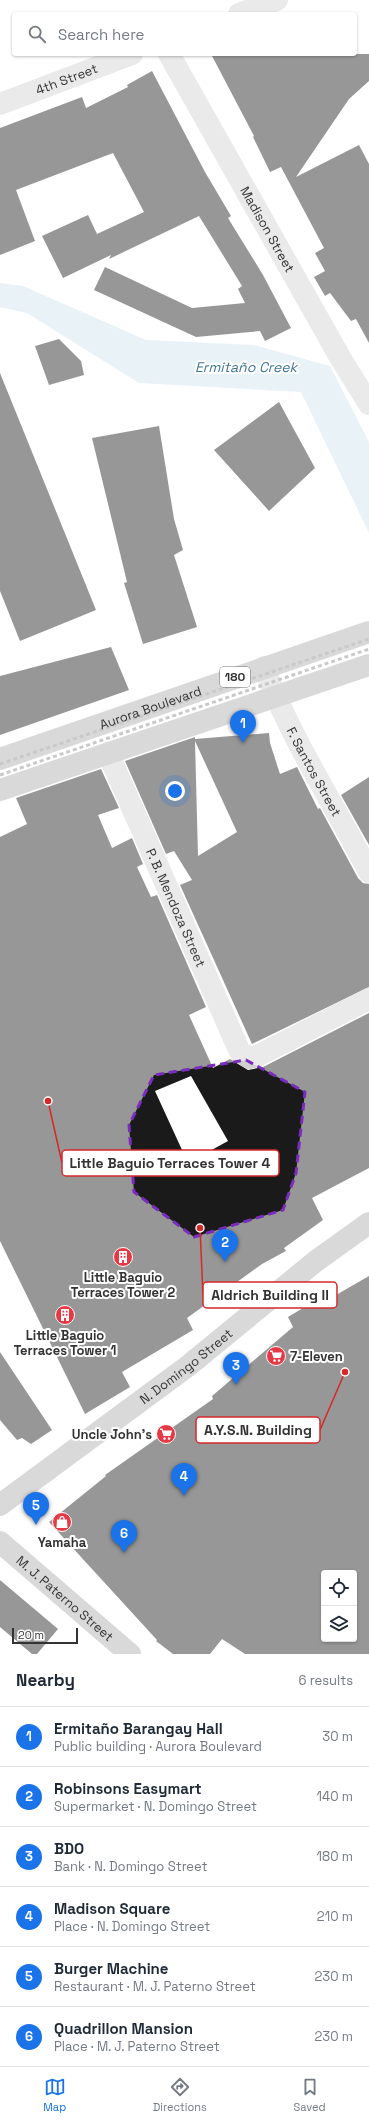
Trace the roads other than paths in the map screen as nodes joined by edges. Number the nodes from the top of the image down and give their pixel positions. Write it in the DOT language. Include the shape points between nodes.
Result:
graph roads {
  1 [pos="277,0"];
  2 [pos="244,12"];
  3 [pos="127,56"];
  4 [pos="169,56"];
  5 [pos="0,104"];
  6 [pos="369,404"];
  7 [pos="369,632"];
  8 [pos="369,665"];
  9 [pos="264,667"];
  10 [pos="275,696"];
  11 [pos="108,753"];
  12 [pos="1,755"];
  13 [pos="0,790"];
  14 [pos="369,872"];
  15 [pos="369,999"];
  16 [pos="369,1223"];
  17 [pos="0,1505"];
  18 [pos="0,1542"];
  19 [pos="130,1654"];
  1 -- 2 [label="street"];
  3 -- 5 [label="street, 4th Street"];
  4 -- 6 [label="street, Madison Street"];
  7 -- 9 [label="main road, Aurora Boulevard / 180"];
  8 -- 10 [label="main road, 180"];
  9 -- 10 [label="street, F. Santos Street"];
  9 -- 12 [label="main road, Aurora Boulevard / 180"];
  10 -- 11 [label="main road, 180"];
  10 -- 14 [label="street, F. Santos Street"];
  11 -- 13 [label="main road, 180"];
  11 -- 15 [label="street, P. B. Mendoza Street" via="240,1052 250,1058 260,1055"];
  16 -- 17 [label="main road, N. Domingo Street" via="316,1261 188,1366"];
  18 -- 19 [label="main road, M. J. Paterno Street"];
}
